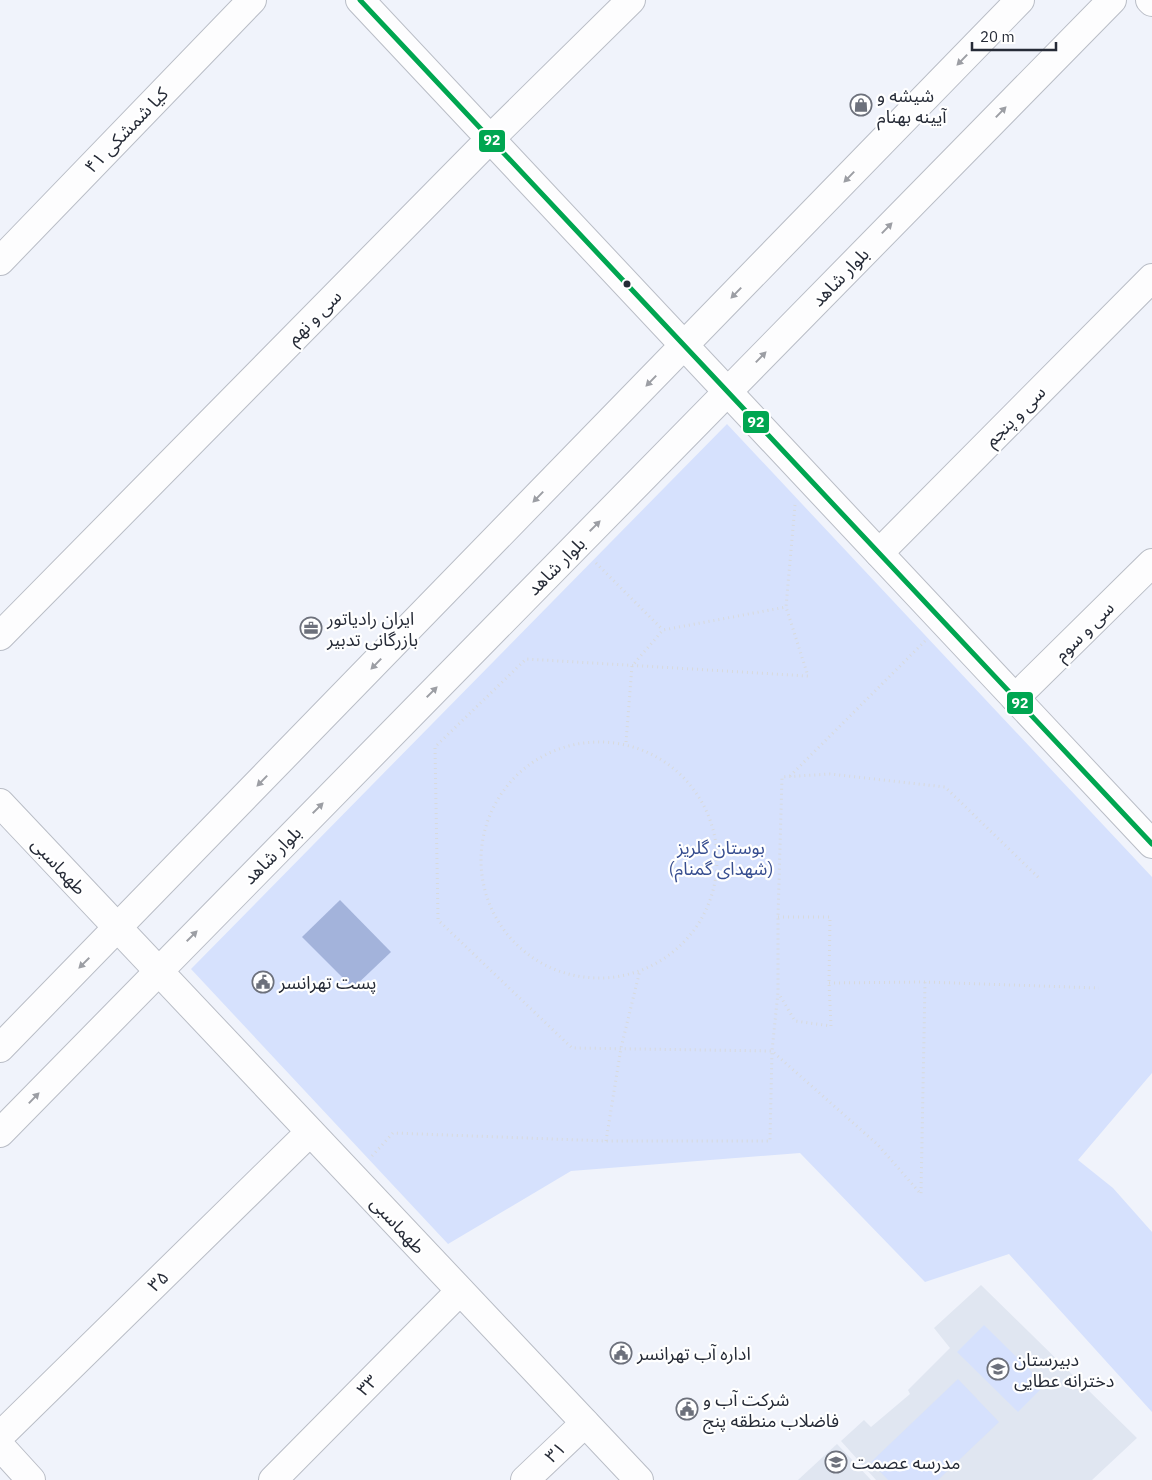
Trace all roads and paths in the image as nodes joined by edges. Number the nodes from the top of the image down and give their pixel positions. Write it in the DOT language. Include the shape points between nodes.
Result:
graph roads {
  1 [pos="252,0"];
  2 [pos="360,0"];
  3 [pos="630,0"];
  4 [pos="1020,0"];
  5 [pos="1112,0"];
  6 [pos="490,138"];
  7 [pos="0,261"];
  8 [pos="1152,278"];
  9 [pos="685,346"];
  10 [pos="727,392"];
  11 [pos="796,497"];
  12 [pos="879,554"];
  13 [pos="592,559"];
  14 [pos="1152,563"];
  15 [pos="786,607"];
  16 [pos="663,630"];
  17 [pos="0,636"];
  18 [pos="927,638"];
  19 [pos="632,666"];
  20 [pos="1015,698"];
  21 [pos="626,742"];
  22 [pos="789,776"];
  23 [pos="0,803"];
  24 [pos="1152,844"];
  25 [pos="1040,879"];
  26 [pos="778,917"];
  27 [pos="118,929"];
  28 [pos="640,970"];
  29 [pos="158,971"];
  30 [pos="829,982"];
  31 [pos="924,982"];
  32 [pos="1099,988"];
  33 [pos="778,992"];
  34 [pos="0,1048"];
  35 [pos="620,1048"];
  36 [pos="772,1052"];
  37 [pos="310,1132"];
  38 [pos="0,1133"];
  39 [pos="606,1141"];
  40 [pos="368,1160"];
  41 [pos="460,1290"];
  42 [pos="585,1423"];
  43 [pos="3,1438"];
  44 [pos="31,1480"];
  45 [pos="274,1480"];
  46 [pos="525,1480"];
  47 [pos="639,1480"];
  1 -- 7 [label="street, ۴۱ کیا شمشکی"];
  2 -- 6 [label="street"];
  3 -- 6 [label="street, سی و نهم"];
  4 -- 9 [label="street, one-way"];
  10 -- 5 [label="street, بلوار شاهد, one-way"];
  6 -- 9 [label="street"];
  6 -- 17 [label="street, سی و نهم"];
  8 -- 12 [label="street, سی و پنجم"];
  9 -- 10 [label="street"];
  9 -- 27 [label="street, one-way"];
  10 -- 12 [label="street"];
  29 -- 10 [label="street, بلوار شاهد, one-way"];
  11 -- 15 [label="path"];
  12 -- 20 [label="street"];
  13 -- 16 [label="path"];
  14 -- 20 [label="street, سی و سوم"];
  15 -- 16 [label="path"];
  15 -- 19 [label="path" via="808,676"];
  16 -- 19 [label="path"];
  18 -- 22 [label="path"];
  19 -- 21 [label="path"];
  19 -- 35 [label="path" via="526,658 435,747 438,920 572,1048"];
  20 -- 24 [label="street"];
  21 -- 28 [label="path" via="657,755 686,778 707,809 717,845 716,882 703,917 680,947 649,968"];
  21 -- 28 [label="path" via="581,741 542,755 510,780 488,815 479,856 485,897 500,926 534,961 572,976 613,978"];
  22 -- 25 [label="path" via="830,774 945,786"];
  22 -- 26 [label="path" via="782,776"];
  23 -- 27 [label="street, طهماسبی"];
  26 -- 30 [label="path" via="830,917"];
  26 -- 33 [label="path"];
  27 -- 29 [label="street, طهماسبی"];
  27 -- 34 [label="street, one-way"];
  28 -- 35 [label="path"];
  29 -- 37 [label="street, طهماسبی"];
  38 -- 29 [label="street, بلوار شاهد, one-way"];
  30 -- 31 [label="path"];
  30 -- 33 [label="path" via="831,1026 795,1021"];
  31 -- 32 [label="path"];
  31 -- 36 [label="path" via="921,1194 877,1144"];
  33 -- 36 [label="path"];
  35 -- 36 [label="path"];
  35 -- 39 [label="path"];
  36 -- 39 [label="path" via="770,1141"];
  37 -- 41 [label="street, طهماسبی"];
  37 -- 43 [label="street, ۳۵"];
  39 -- 40 [label="path" via="394,1133"];
  41 -- 42 [label="street, طهماسبی"];
  41 -- 45 [label="street, ۳۳"];
  42 -- 46 [label="street, ۳۱"];
  42 -- 47 [label="street, طهماسبی"];
  43 -- 44 [label="street"];
}
